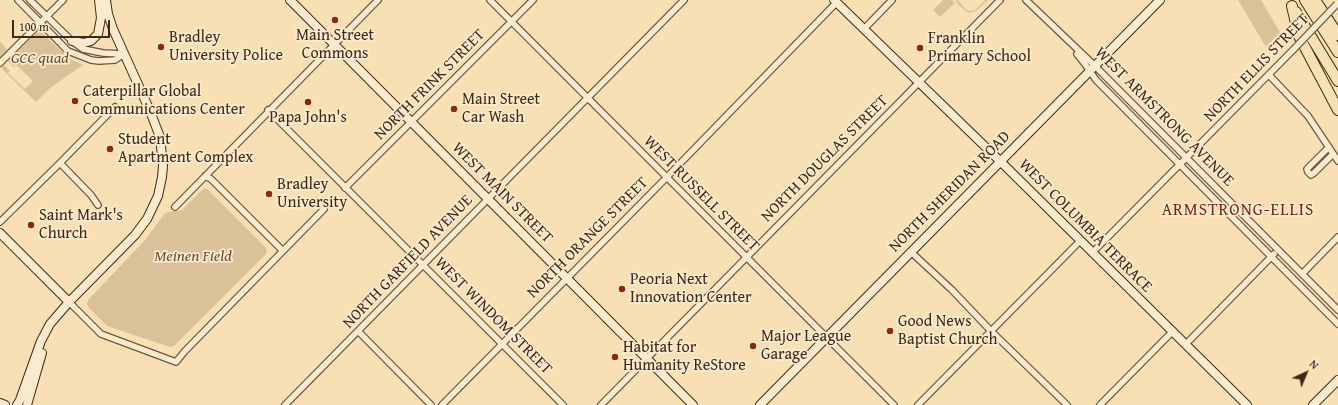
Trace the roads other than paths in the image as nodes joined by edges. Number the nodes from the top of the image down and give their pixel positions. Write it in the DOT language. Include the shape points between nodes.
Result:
graph roads {
  1 [pos="18,0"];
  2 [pos="30,0"];
  3 [pos="63,0"];
  4 [pos="99,0"];
  5 [pos="106,0"];
  6 [pos="290,0"];
  7 [pos="378,0"];
  8 [pos="490,0"];
  9 [pos="533,0"];
  10 [pos="684,0"];
  11 [pos="892,0"];
  12 [pos="1000,0"];
  13 [pos="1026,0"];
  14 [pos="1160,0"];
  15 [pos="1305,0"];
  16 [pos="1315,0"];
  17 [pos="836,1"];
  18 [pos="1290,3"];
  19 [pos="1338,3"];
  20 [pos="46,17"];
  21 [pos="511,22"];
  22 [pos="40,23"];
  23 [pos="864,29"];
  24 [pos="1338,35"];
  25 [pos="72,41"];
  26 [pos="334,44"];
  27 [pos="1338,52"];
  28 [pos="124,54"];
  29 [pos="0,63"];
  30 [pos="1092,69"];
  31 [pos="1269,75"];
  32 [pos="1338,81"];
  33 [pos="919,82"];
  34 [pos="587,98"];
  35 [pos="115,106"];
  36 [pos="268,110"];
  37 [pos="1338,110"];
  38 [pos="411,122"];
  39 [pos="1330,147"];
  40 [pos="1333,154"];
  41 [pos="1186,158"];
  42 [pos="1000,161"];
  43 [pos="1338,161"];
  44 [pos="60,163"];
  45 [pos="1180,165"];
  46 [pos="205,176"];
  47 [pos="666,178"];
  48 [pos="345,188"];
  49 [pos="488,199"];
  50 [pos="98,205"];
  51 [pos="175,207"];
  52 [pos="324,209"];
  53 [pos="0,222"];
  54 [pos="0,234"];
  55 [pos="1338,237"];
  56 [pos="1080,240"];
  57 [pos="1278,250"];
  58 [pos="283,251"];
  59 [pos="910,252"];
  60 [pos="1092,252"];
  61 [pos="1272,256"];
  62 [pos="746,258"];
  63 [pos="423,265"];
  64 [pos="1302,274"];
  65 [pos="567,278"];
  66 [pos="69,302"];
  67 [pos="1338,310"];
  68 [pos="1338,324"];
  69 [pos="47,330"];
  70 [pos="358,331"];
  71 [pos="991,331"];
  72 [pos="1173,331"];
  73 [pos="826,337"];
  74 [pos="502,343"];
  75 [pos="1186,344"];
  76 [pos="646,358"];
  77 [pos="1338,380"];
  78 [pos="0,403"];
  79 [pos="5,405"];
  80 [pos="17,405"];
  81 [pos="27,405"];
  82 [pos="285,405"];
  83 [pos="431,405"];
  84 [pos="442,405"];
  85 [pos="563,405"];
  86 [pos="601,405"];
  87 [pos="693,405"];
  88 [pos="760,405"];
  89 [pos="894,405"];
  90 [pos="918,405"];
  91 [pos="1067,405"];
  92 [pos="1100,405"];
  93 [pos="1247,405"];
  94 [pos="1313,405"];
  1 -- 22 [label="street"];
  2 -- 20 [label="street"];
  3 -- 20 [label="street"];
  4 -- 25 [label="main road" via="101,18 98,34 91,41 84,43"];
  5 -- 28 [label="main road" via="108,14"];
  6 -- 26 [label="main road, WEST MAIN STREET"];
  7 -- 26 [label="street"];
  8 -- 21 [label="street, WEST RUSSELL STREET"];
  9 -- 21 [label="street, NORTH FRINK STREET"];
  10 -- 34 [label="street, NORTH GARFIELD AVENUE"];
  11 -- 23 [label="street"];
  12 -- 33 [label="street, NORTH DOUGLAS STREET"];
  13 -- 30 [label="street, WEST ARMSTRONG AVENUE"];
  14 -- 30 [label="main road, NORTH SHERIDAN ROAD"];
  15 -- 27 [label="highway"];
  16 -- 24 [label="highway"];
  17 -- 23 [label="main road, WEST COLUMBIA TERRACE"];
  17 -- 47 [label="street, NORTH ORANGE STREET"];
  18 -- 32 [label="highway"];
  18 -- 37 [label="highway" via="1299,36"];
  19 -- 31 [label="street, NORTH ELLIS STREET, bridge"];
  20 -- 22 [label="street"];
  20 -- 25 [label="street"];
  21 -- 34 [label="street, WEST RUSSELL STREET"];
  21 -- 38 [label="street, NORTH FRINK STREET"];
  22 -- 28 [label="street" via="68,51 79,56 106,61 115,60"];
  22 -- 29 [label="street"];
  23 -- 33 [label="main road, WEST COLUMBIA TERRACE"];
  25 -- 28 [label="street" via="83,49 94,52"];
  26 -- 36 [label="street"];
  26 -- 38 [label="main road, WEST MAIN STREET"];
  28 -- 66 [label="main road" via="160,137 162,177 158,196 147,219 135,235"];
  30 -- 41 [label="street, WEST ARMSTRONG AVENUE"];
  30 -- 42 [label="main road, NORTH SHERIDAN ROAD"];
  30 -- 45 [label="street, WEST ARMSTRONG AVENUE" via="1096,80"];
  31 -- 39 [label="street" via="1304,111"];
  31 -- 41 [label="street, NORTH ELLIS STREET"];
  33 -- 42 [label="main road, WEST COLUMBIA TERRACE"];
  33 -- 62 [label="street, NORTH DOUGLAS STREET"];
  34 -- 47 [label="street, WEST RUSSELL STREET"];
  34 -- 49 [label="street, NORTH GARFIELD AVENUE"];
  35 -- 44 [label="street"];
  36 -- 46 [label="street"];
  36 -- 48 [label="street, WEST WINDOM STREET"];
  38 -- 48 [label="street, NORTH FRINK STREET"];
  38 -- 49 [label="main road, WEST MAIN STREET"];
  39 -- 40 [label="street"];
  39 -- 40 [label="street" via="1308,172 1313,174"];
  40 -- 43 [label="street"];
  41 -- 45 [label="street, NORTH ELLIS STREET"];
  41 -- 57 [label="street, WEST ARMSTRONG AVENUE"];
  42 -- 56 [label="main road, WEST COLUMBIA TERRACE"];
  42 -- 59 [label="main road, NORTH SHERIDAN ROAD"];
  44 -- 50 [label="street"];
  44 -- 53 [label="street"];
  45 -- 60 [label="street, NORTH ELLIS STREET"];
  45 -- 61 [label="street, WEST ARMSTRONG AVENUE"];
  46 -- 51 [label="street"];
  46 -- 58 [label="street"];
  47 -- 62 [label="street, WEST RUSSELL STREET"];
  47 -- 65 [label="street, NORTH ORANGE STREET"];
  48 -- 63 [label="street, WEST WINDOM STREET"];
  49 -- 63 [label="street, NORTH GARFIELD AVENUE"];
  49 -- 65 [label="main road, WEST MAIN STREET"];
  52 -- 58 [label="street"];
  54 -- 66 [label="main road"];
  55 -- 64 [label="street"];
  56 -- 60 [label="main road, WEST COLUMBIA TERRACE"];
  56 -- 71 [label="street"];
  57 -- 61 [label="street"];
  57 -- 64 [label="street, WEST ARMSTRONG AVENUE"];
  58 -- 66 [label="street" via="176,362 101,334"];
  59 -- 71 [label="street" via="952,290"];
  59 -- 73 [label="main road, NORTH SHERIDAN ROAD"];
  60 -- 72 [label="main road, WEST COLUMBIA TERRACE"];
  61 -- 68 [label="street, WEST ARMSTRONG AVENUE"];
  61 -- 75 [label="street"];
  62 -- 73 [label="street, WEST RUSSELL STREET"];
  62 -- 76 [label="street, NORTH DOUGLAS STREET"];
  63 -- 70 [label="street, NORTH GARFIELD AVENUE"];
  63 -- 74 [label="street, WEST WINDOM STREET"];
  64 -- 67 [label="street, WEST ARMSTRONG AVENUE"];
  65 -- 74 [label="street, NORTH ORANGE STREET"];
  65 -- 76 [label="main road, WEST MAIN STREET"];
  66 -- 69 [label="main road"];
  69 -- 80 [label="main road"];
  69 -- 81 [label="main road"];
  70 -- 82 [label="street, NORTH GARFIELD AVENUE"];
  70 -- 83 [label="street"];
  71 -- 90 [label="street"];
  71 -- 91 [label="street"];
  72 -- 75 [label="main road, WEST COLUMBIA TERRACE"];
  72 -- 92 [label="street"];
  73 -- 88 [label="main road, NORTH SHERIDAN ROAD"];
  73 -- 89 [label="street, WEST RUSSELL STREET"];
  74 -- 84 [label="street, NORTH ORANGE STREET"];
  74 -- 85 [label="street, WEST WINDOM STREET"];
  75 -- 93 [label="main road, WEST COLUMBIA TERRACE"];
  76 -- 86 [label="street, NORTH DOUGLAS STREET"];
  76 -- 87 [label="main road, WEST MAIN STREET"];
  77 -- 94 [label="main road"];
  78 -- 79 [label="main road"];
}
